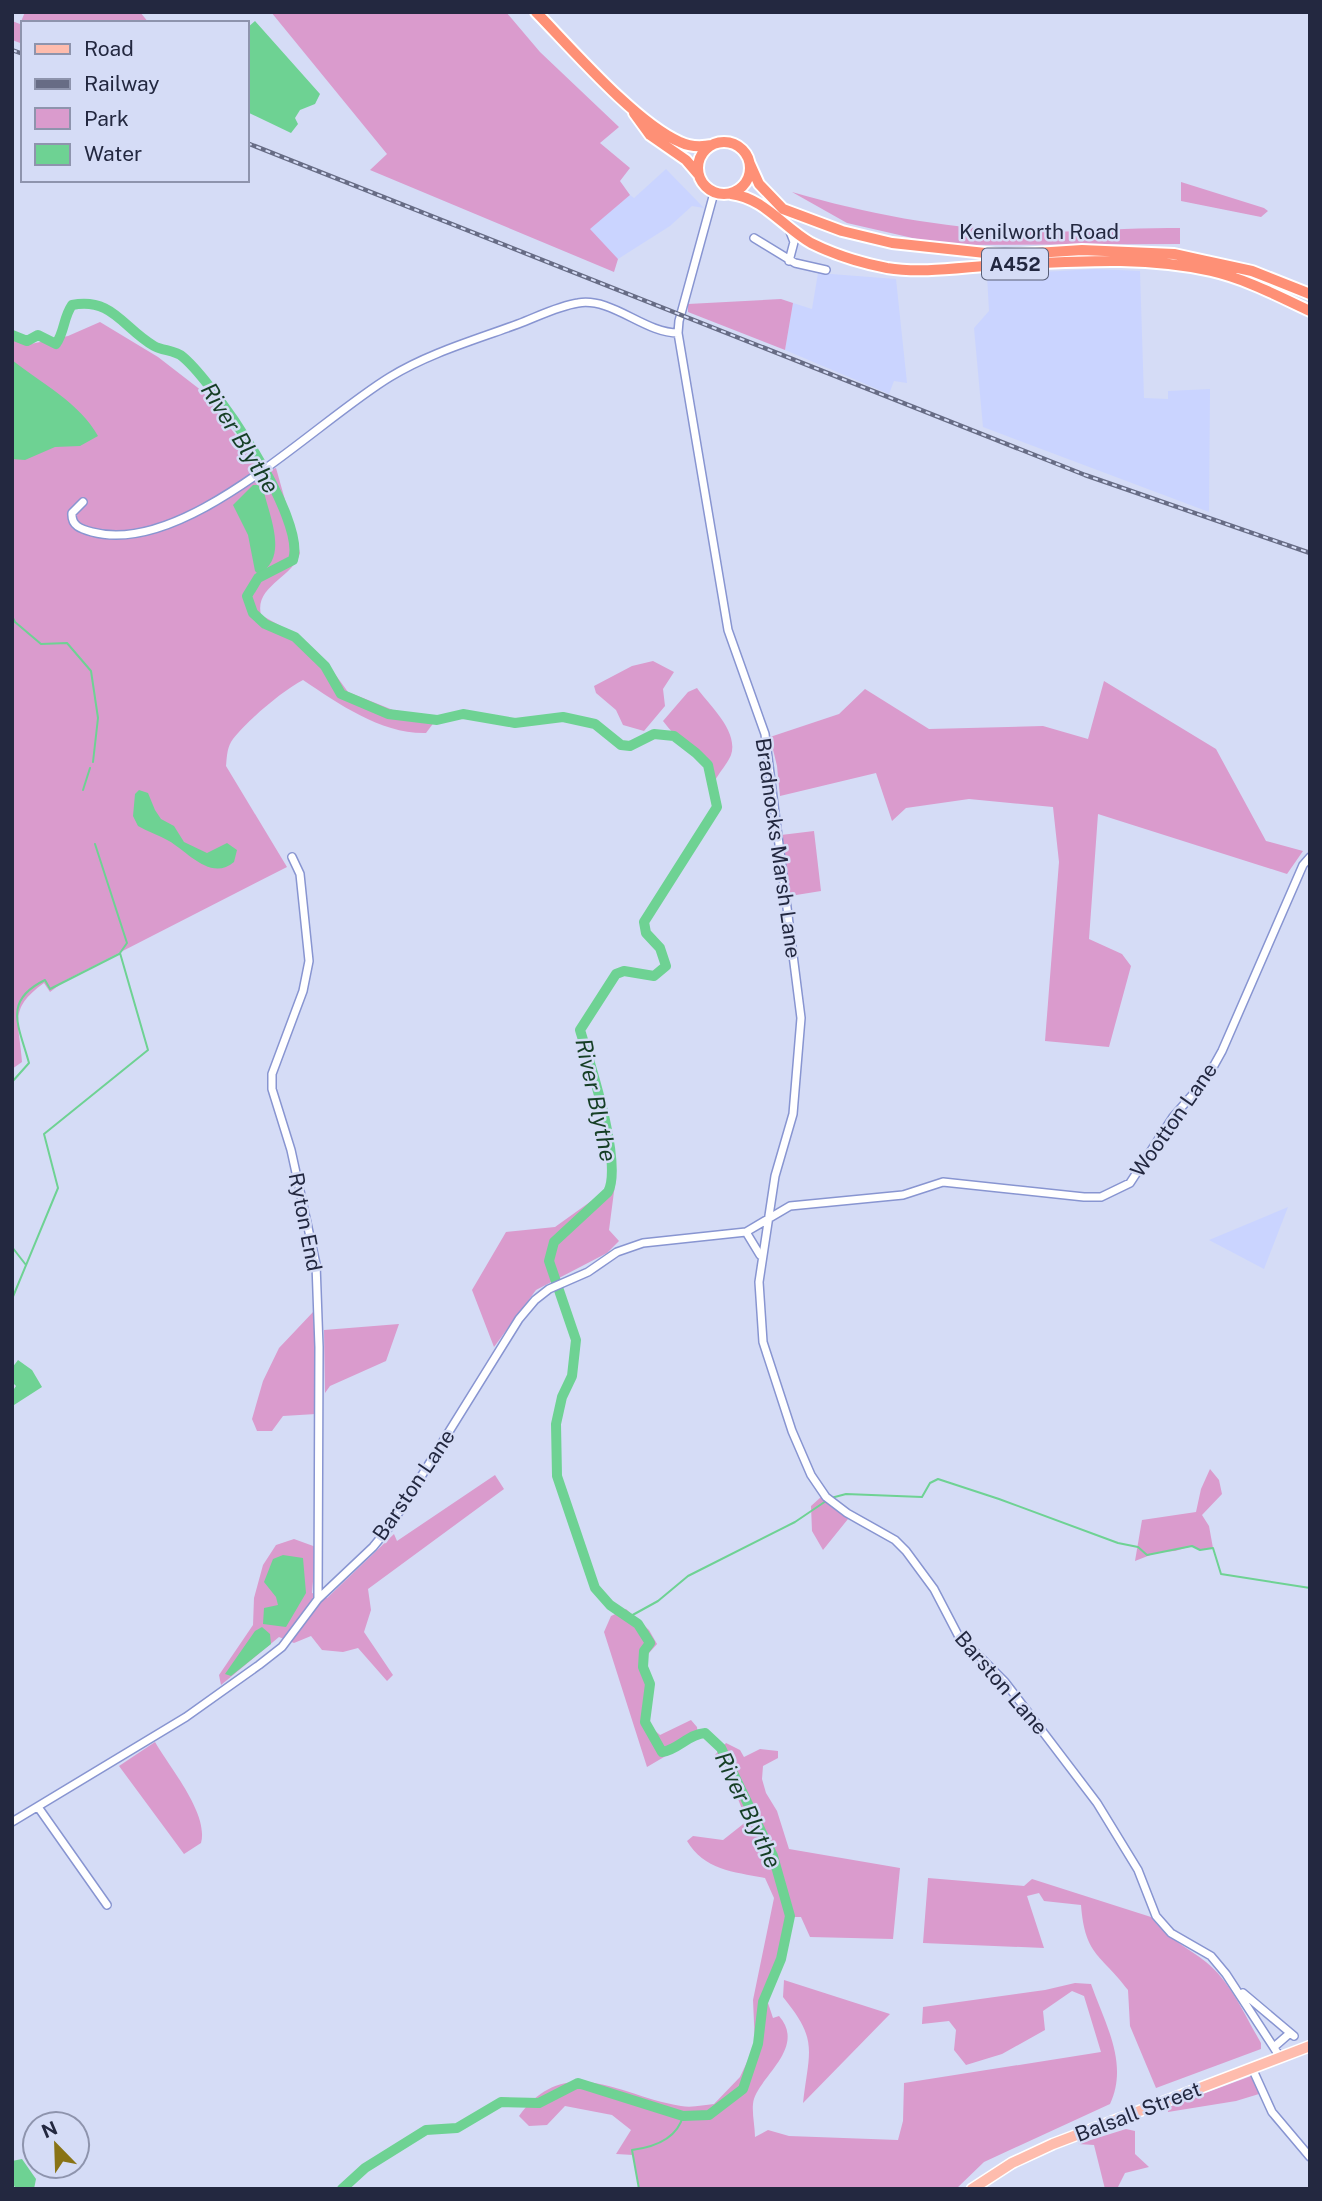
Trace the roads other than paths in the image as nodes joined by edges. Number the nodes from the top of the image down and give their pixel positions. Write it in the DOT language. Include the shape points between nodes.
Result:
graph roads {
  1 [pos="536,12"];
  2 [pos="624,100"];
  3 [pos="712,145"];
  4 [pos="750,164"];
  5 [pos="698,174"];
  6 [pos="714,193"];
  7 [pos="731,194"];
  8 [pos="789,228"];
  9 [pos="754,238"];
  10 [pos="822,248"];
  11 [pos="793,251"];
  12 [pos="789,261"];
  13 [pos="826,270"];
  14 [pos="1310,294"];
  15 [pos="1310,311"];
  16 [pos="678,333"];
  17 [pos="83,502"];
  18 [pos="292,857"];
  19 [pos="1310,857"];
  20 [pos="771,1200"];
  21 [pos="790,1206"];
  22 [pos="769,1220"];
  23 [pos="746,1232"];
  24 [pos="761,1256"];
  25 [pos="318,1599"];
  26 [pos="38,1807"];
  27 [pos="12,1822"];
  28 [pos="107,1905"];
  29 [pos="1237,1988"];
  30 [pos="1310,2046"];
  31 [pos="1274,2047"];
  32 [pos="1280,2057"];
  33 [pos="1252,2068"];
  34 [pos="1310,2157"];
  35 [pos="972,2189"];
  1 -- 2 [label="highway, A452"];
  2 -- 3 [label="highway, A452" via="679,142"];
  2 -- 5 [label="highway, A452" via="650,135"];
  3 -- 4 [label="highway, A452" via="733,144 747,155"];
  3 -- 5 [label="highway" via="700,158"];
  4 -- 7 [label="highway" via="746,183"];
  4 -- 14 [label="highway, Kenilworth Road / A452" via="759,184 783,209 892,243 1004,255 1082,250 1174,254 1252,271"];
  5 -- 6 [label="highway, A452"];
  6 -- 7 [label="highway, A452"];
  6 -- 16 [label="street, Bradnocks Marsh Lane"];
  7 -- 8 [label="highway, Kenilworth Road / A452" via="754,199"];
  8 -- 10 [label="highway, Kenilworth Road / A452"];
  8 -- 11 [label="street"];
  9 -- 12 [label="street"];
  10 -- 11 [label="street, Kenilworth Road" via="807,245"];
  10 -- 15 [label="highway, Kenilworth Road / A452" via="899,270 1086,261 1171,264 1249,282"];
  11 -- 12 [label="street"];
  12 -- 13 [label="street"];
  16 -- 17 [label="street" via="592,303 572,304 390,377 245,481 169,526 117,537 76,526 72,513"];
  16 -- 20 [label="street, Bradnocks Marsh Lane" via="728,630 765,734 801,1018 793,1114"];
  18 -- 25 [label="street, Ryton End" via="300,874 309,961 303,991 272,1074 272,1089 291,1150 316,1264"];
  19 -- 21 [label="street, Wootton Lane" via="1264,947 1213,1069 1173,1117 1130,1183 1101,1197 1084,1197 943,1182 902,1195"];
  20 -- 21 [label="street, Wootton Lane"];
  20 -- 22 [label="street, Bradnocks Marsh Lane"];
  21 -- 22 [label="street, Wootton Lane"];
  22 -- 23 [label="street, Barston Lane"];
  22 -- 24 [label="street, Barston Lane"];
  23 -- 24 [label="street"];
  23 -- 25 [label="street, Barston Lane" via="643,1243 617,1252 543,1293 519,1319 391,1525"];
  24 -- 29 [label="street, Barston Lane" via="760,1309 766,1355 802,1455 826,1497 906,1551 934,1589 958,1635 1006,1682 1097,1803 1138,1870 1163,1926 1211,1956"];
  25 -- 26 [label="street, Barston Lane" via="282,1647 259,1665 186,1717"];
  26 -- 27 [label="street, Barston Lane"];
  26 -- 28 [label="street"];
  29 -- 31 [label="street, Barston Lane"];
  29 -- 31 [label="street" via="1292,2034"];
  30 -- 32 [label="main road, Balsall Street"];
  31 -- 32 [label="street, Barston Lane"];
  32 -- 33 [label="main road, Balsall Street"];
  33 -- 34 [label="street" via="1272,2112"];
  33 -- 35 [label="main road, Balsall Street" via="1043,2149"];
}
